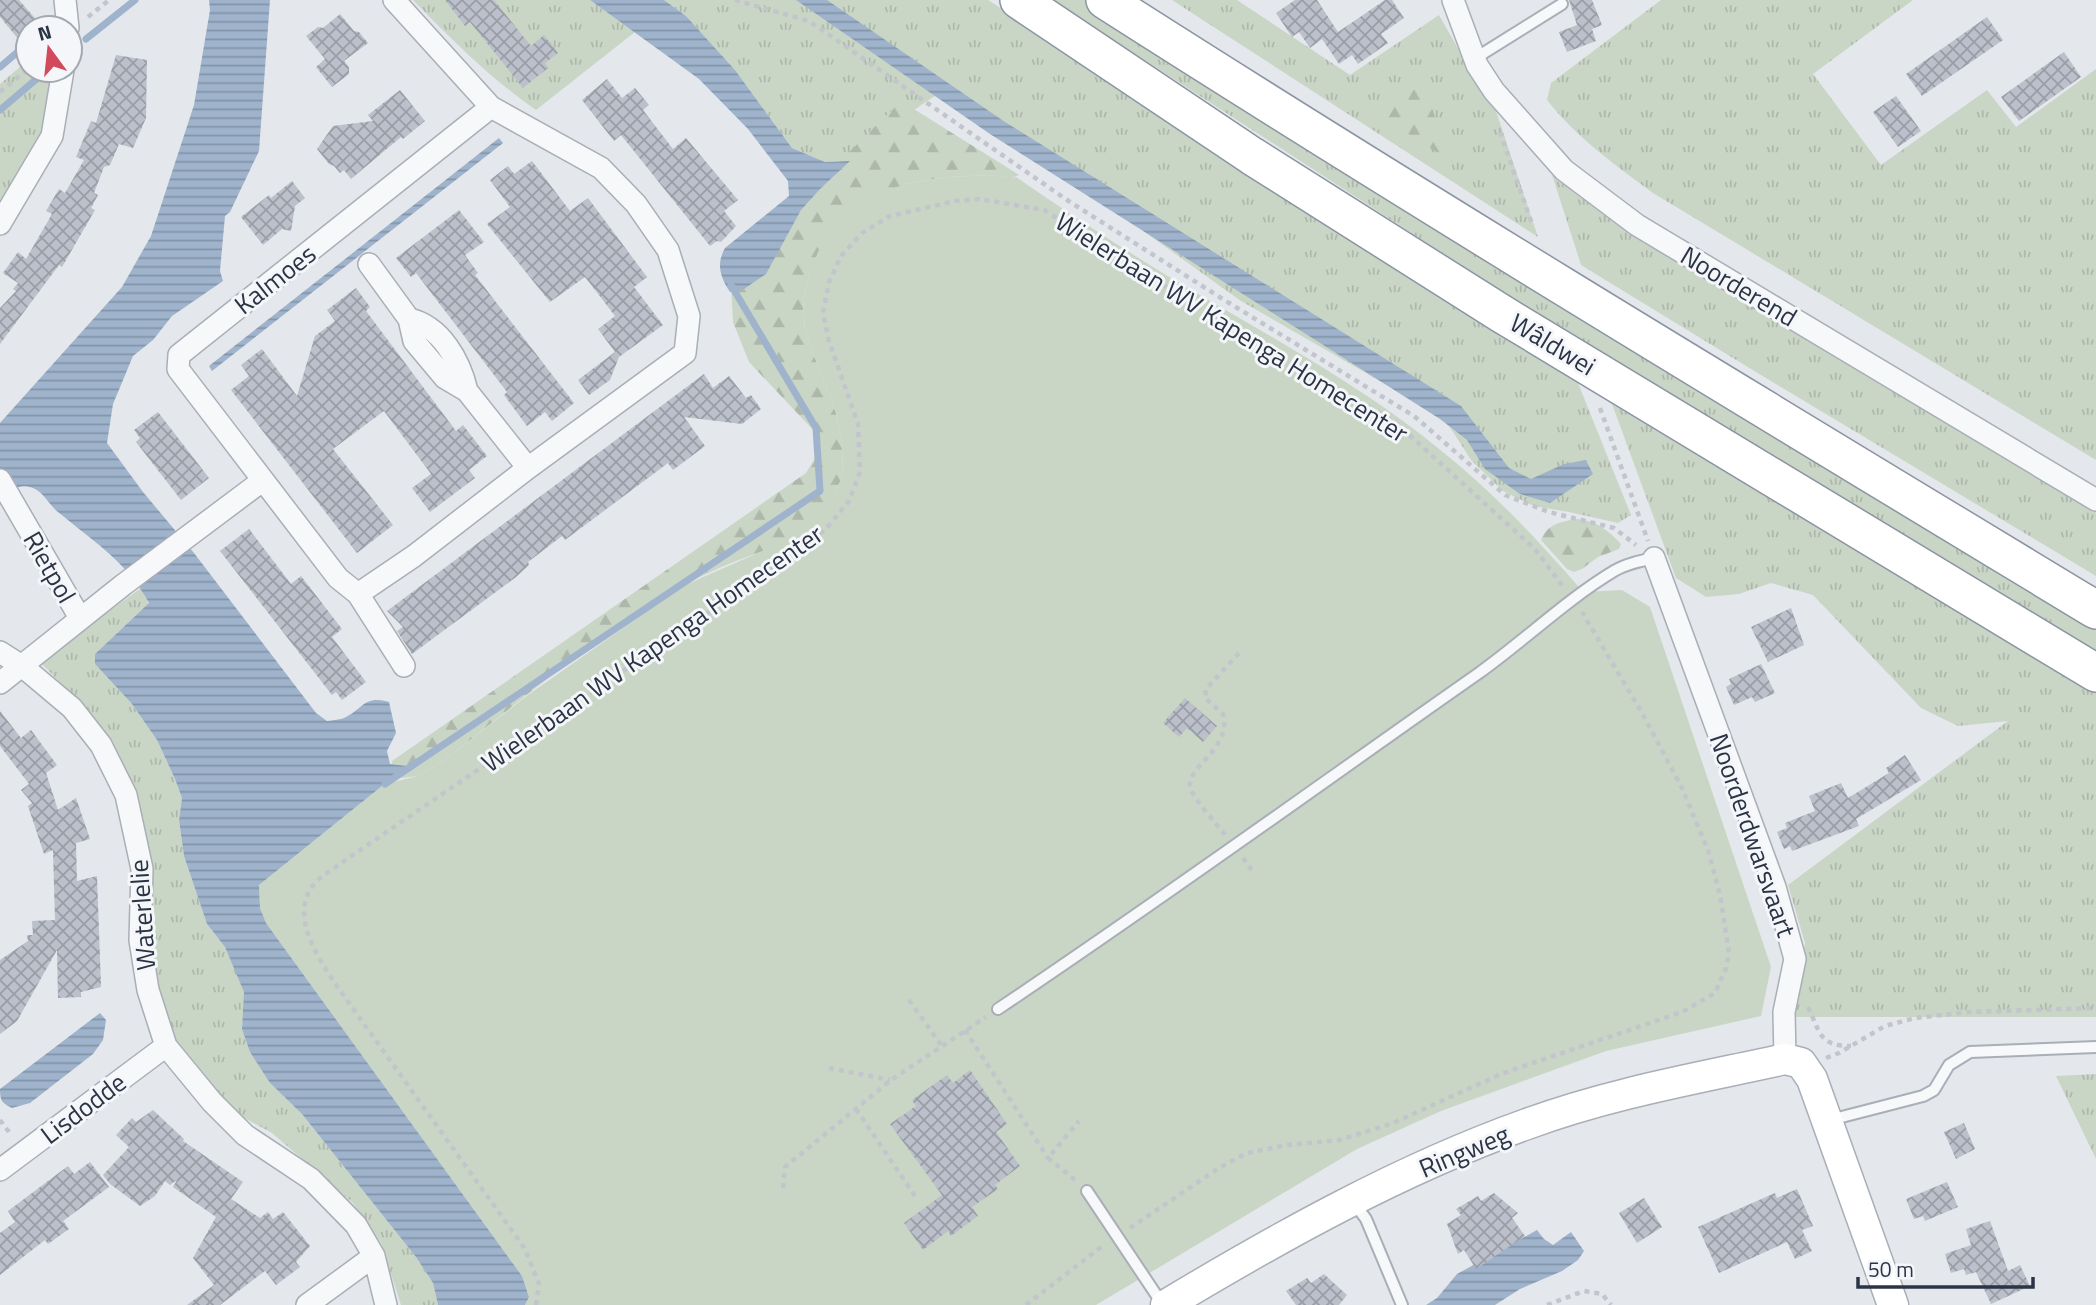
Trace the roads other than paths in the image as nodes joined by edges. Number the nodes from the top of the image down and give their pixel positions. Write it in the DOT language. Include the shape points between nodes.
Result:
graph roads {
  1 [pos="394,0"];
  2 [pos="1019,0"];
  3 [pos="1105,0"];
  4 [pos="1453,0"];
  5 [pos="1562,4"];
  6 [pos="1474,59"];
  7 [pos="60,84"];
  8 [pos="491,107"];
  9 [pos="0,223"];
  10 [pos="369,264"];
  11 [pos="528,468"];
  12 [pos="262,481"];
  13 [pos="4,487"];
  14 [pos="2096,500"];
  15 [pos="1654,558"];
  16 [pos="358,594"];
  17 [pos="2096,610"];
  18 [pos="80,618"];
  19 [pos="0,652"];
  20 [pos="22,666"];
  21 [pos="404,666"];
  22 [pos="2096,673"];
  23 [pos="0,683"];
  24 [pos="999,1009"];
  25 [pos="166,1046"];
  26 [pos="2096,1047"];
  27 [pos="1795,1063"];
  28 [pos="1828,1121"];
  29 [pos="0,1170"];
  30 [pos="1087,1191"];
  31 [pos="1352,1201"];
  32 [pos="374,1256"];
  33 [pos="1179,1299"];
  34 [pos="307,1305"];
  35 [pos="386,1305"];
  36 [pos="1402,1305"];
  37 [pos="1893,1305"];
  1 -- 8 [label="street"];
  2 -- 22 [label="highway, Wâldwei" via="1252,156 1502,314"];
  3 -- 17 [label="highway, Wâldwei" via="1307,130"];
  4 -- 6 [label="street, Noorderend"];
  5 -- 6 [label="lane"];
  6 -- 14 [label="street, Noorderend" via="1494,90 1564,170 1637,225"];
  7 -- 9 [label="street" via="51,136"];
  8 -- 11 [label="street" via="601,168 636,204 668,250 690,316 685,353"];
  8 -- 12 [label="street, Kalmoes" via="179,355 178,369"];
  10 -- 11 [label="street" via="409,319 414,341 445,378 467,391"];
  11 -- 16 [label="street"];
  12 -- 16 [label="street, Kalmoes" via="338,578"];
  12 -- 18 [label="street"];
  13 -- 18 [label="street, Rietpol"];
  15 -- 24 [label="lane" via="1615,570 1513,649"];
  15 -- 27 [label="street, Noorderdwarsvaart" via="1775,887 1795,959 1784,1013"];
  16 -- 21 [label="street, Kalmoes"];
  18 -- 20 [label="street"];
  19 -- 20 [label="street, Waterlelie"];
  20 -- 23 [label="street"];
  20 -- 25 [label="street, Waterlelie" via="72,708 101,745 126,795 142,869 140,940 148,990"];
  25 -- 29 [label="street, Lisdodde"];
  25 -- 32 [label="street, Waterlelie" via="245,1135 311,1179 347,1215"];
  26 -- 28 [label="lane" via="1970,1052 1950,1065 1934,1090 1923,1096"];
  27 -- 28 [label="main road, Noorderdwarsvaart" via="1812,1079"];
  27 -- 31 [label="main road, Ringweg" via="1596,1102 1527,1124"];
  28 -- 37 [label="main road, Noorderdwarsvaart"];
  30 -- 33 [label="lane"];
  31 -- 33 [label="main road, Ringweg"];
  31 -- 36 [label="lane" via="1366,1219"];
  32 -- 34 [label="street"];
  32 -- 35 [label="street, Waterlelie"];
}
